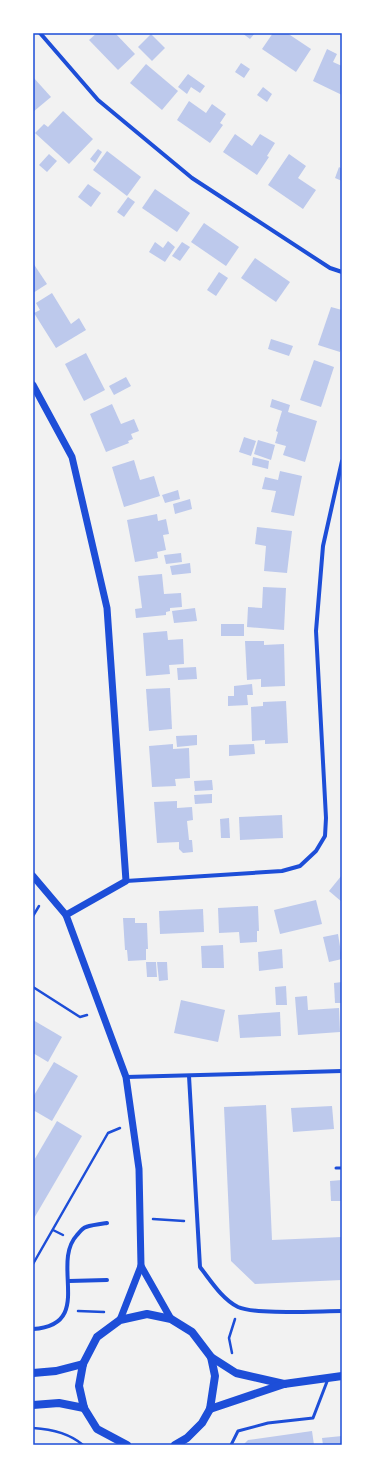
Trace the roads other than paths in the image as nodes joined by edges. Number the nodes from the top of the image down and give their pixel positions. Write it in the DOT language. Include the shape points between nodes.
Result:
graph roads {
  1 [pos="40,33"];
  2 [pos="342,272"];
  3 [pos="33,385"];
  4 [pos="342,461"];
  5 [pos="33,876"];
  6 [pos="126,881"];
  7 [pos="66,915"];
  8 [pos="342,1071"];
  9 [pos="189,1076"];
  10 [pos="126,1077"];
  11 [pos="336,1168"];
  12 [pos="342,1168"];
  13 [pos="107,1223"];
  14 [pos="141,1266"];
  15 [pos="107,1280"];
  16 [pos="69,1281"];
  17 [pos="342,1311"];
  18 [pos="170,1319"];
  19 [pos="119,1321"];
  20 [pos="33,1329"];
  21 [pos="210,1357"];
  22 [pos="83,1364"];
  23 [pos="33,1373"];
  24 [pos="342,1376"];
  25 [pos="328,1379"];
  26 [pos="284,1384"];
  27 [pos="33,1406"];
  28 [pos="84,1408"];
  29 [pos="210,1409"];
  30 [pos="187,1442"];
  31 [pos="127,1445"];
  32 [pos="174,1445"];
  33 [pos="231,1445"];
  1 -- 2 [label="street" via="98,100 192,178 330,268"];
  3 -- 6 [label="street" via="72,458 107,608"];
  4 -- 6 [label="street" via="323,546 316,631 325,836 316,851 300,866 282,871"];
  5 -- 7 [label="street"];
  6 -- 7 [label="street"];
  7 -- 10 [label="street"];
  8 -- 9 [label="street"];
  9 -- 10 [label="street"];
  9 -- 17 [label="street" via="200,1267 219,1292 239,1307 263,1311"];
  10 -- 14 [label="street" via="138,1169"];
  11 -- 12 [label="lane"];
  13 -- 16 [label="street" via="84,1227 72,1240 67,1257"];
  14 -- 18 [label="street"];
  14 -- 19 [label="street"];
  15 -- 16 [label="street"];
  16 -- 20 [label="street" via="67,1310 55,1324 43,1329"];
  18 -- 19 [label="main road" via="147,1314"];
  18 -- 21 [label="main road" via="192,1332"];
  19 -- 22 [label="main road" via="97,1337"];
  21 -- 26 [label="main road" via="236,1373"];
  21 -- 29 [label="main road" via="215,1376"];
  22 -- 23 [label="main road" via="56,1371"];
  22 -- 28 [label="main road" via="79,1386"];
  24 -- 25 [label="main road"];
  25 -- 26 [label="main road"];
  25 -- 33 [label="lane" via="313,1418 268,1423 238,1431"];
  26 -- 29 [label="main road"];
  27 -- 28 [label="main road" via="59,1403"];
  28 -- 31 [label="main road" via="97,1429"];
  29 -- 30 [label="main road"];
  30 -- 32 [label="main road"];
}
